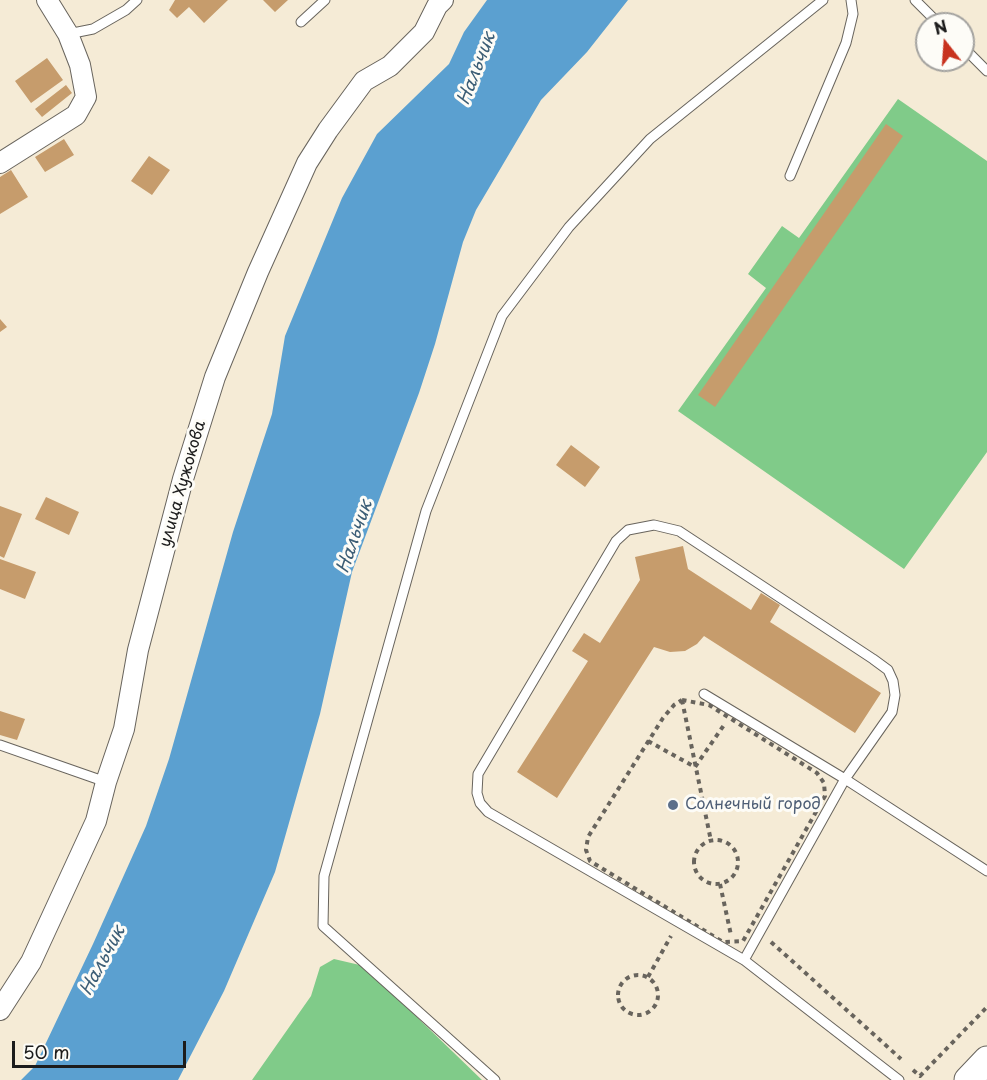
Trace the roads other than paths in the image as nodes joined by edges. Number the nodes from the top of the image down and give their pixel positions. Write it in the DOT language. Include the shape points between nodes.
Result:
graph roads {
  1 [pos="47,0"];
  2 [pos="137,0"];
  3 [pos="325,0"];
  4 [pos="443,0"];
  5 [pos="823,0"];
  6 [pos="851,0"];
  7 [pos="915,0"];
  8 [pos="927,12"];
  9 [pos="301,22"];
  10 [pos="68,34"];
  11 [pos="975,59"];
  12 [pos="987,71"];
  13 [pos="0,163"];
  14 [pos="790,176"];
  15 [pos="704,694"];
  16 [pos="0,745"];
  17 [pos="845,779"];
  18 [pos="106,782"];
  19 [pos="987,871"];
  20 [pos="744,960"];
  21 [pos="0,1010"];
  22 [pos="495,1080"];
  23 [pos="899,1080"];
  1 -- 10 [label="street"];
  2 -- 10 [label="lane" via="93,30"];
  3 -- 9 [label="lane"];
  4 -- 18 [label="street, улица Хужокова" via="424,33 390,66 364,81 328,130 308,164 258,273 215,377 183,479 138,650 124,729"];
  5 -- 22 [label="lane" via="650,139 569,227 502,316 426,511 324,876 323,926"];
  6 -- 14 [label="lane" via="853,14 846,43"];
  7 -- 8 [label="lane"];
  10 -- 13 [label="street" via="80,65 86,97 76,115"];
  11 -- 12 [label="lane"];
  15 -- 17 [label="lane"];
  16 -- 18 [label="lane"];
  17 -- 19 [label="lane"];
  17 -- 20 [label="lane"];
  17 -- 20 [label="lane" via="892,712 895,696 888,670 679,531 654,525 622,534 478,774 477,793 488,812 681,919"];
  18 -- 21 [label="street, улица Хужокова" via="82,854 31,962"];
  20 -- 23 [label="lane"];
}
